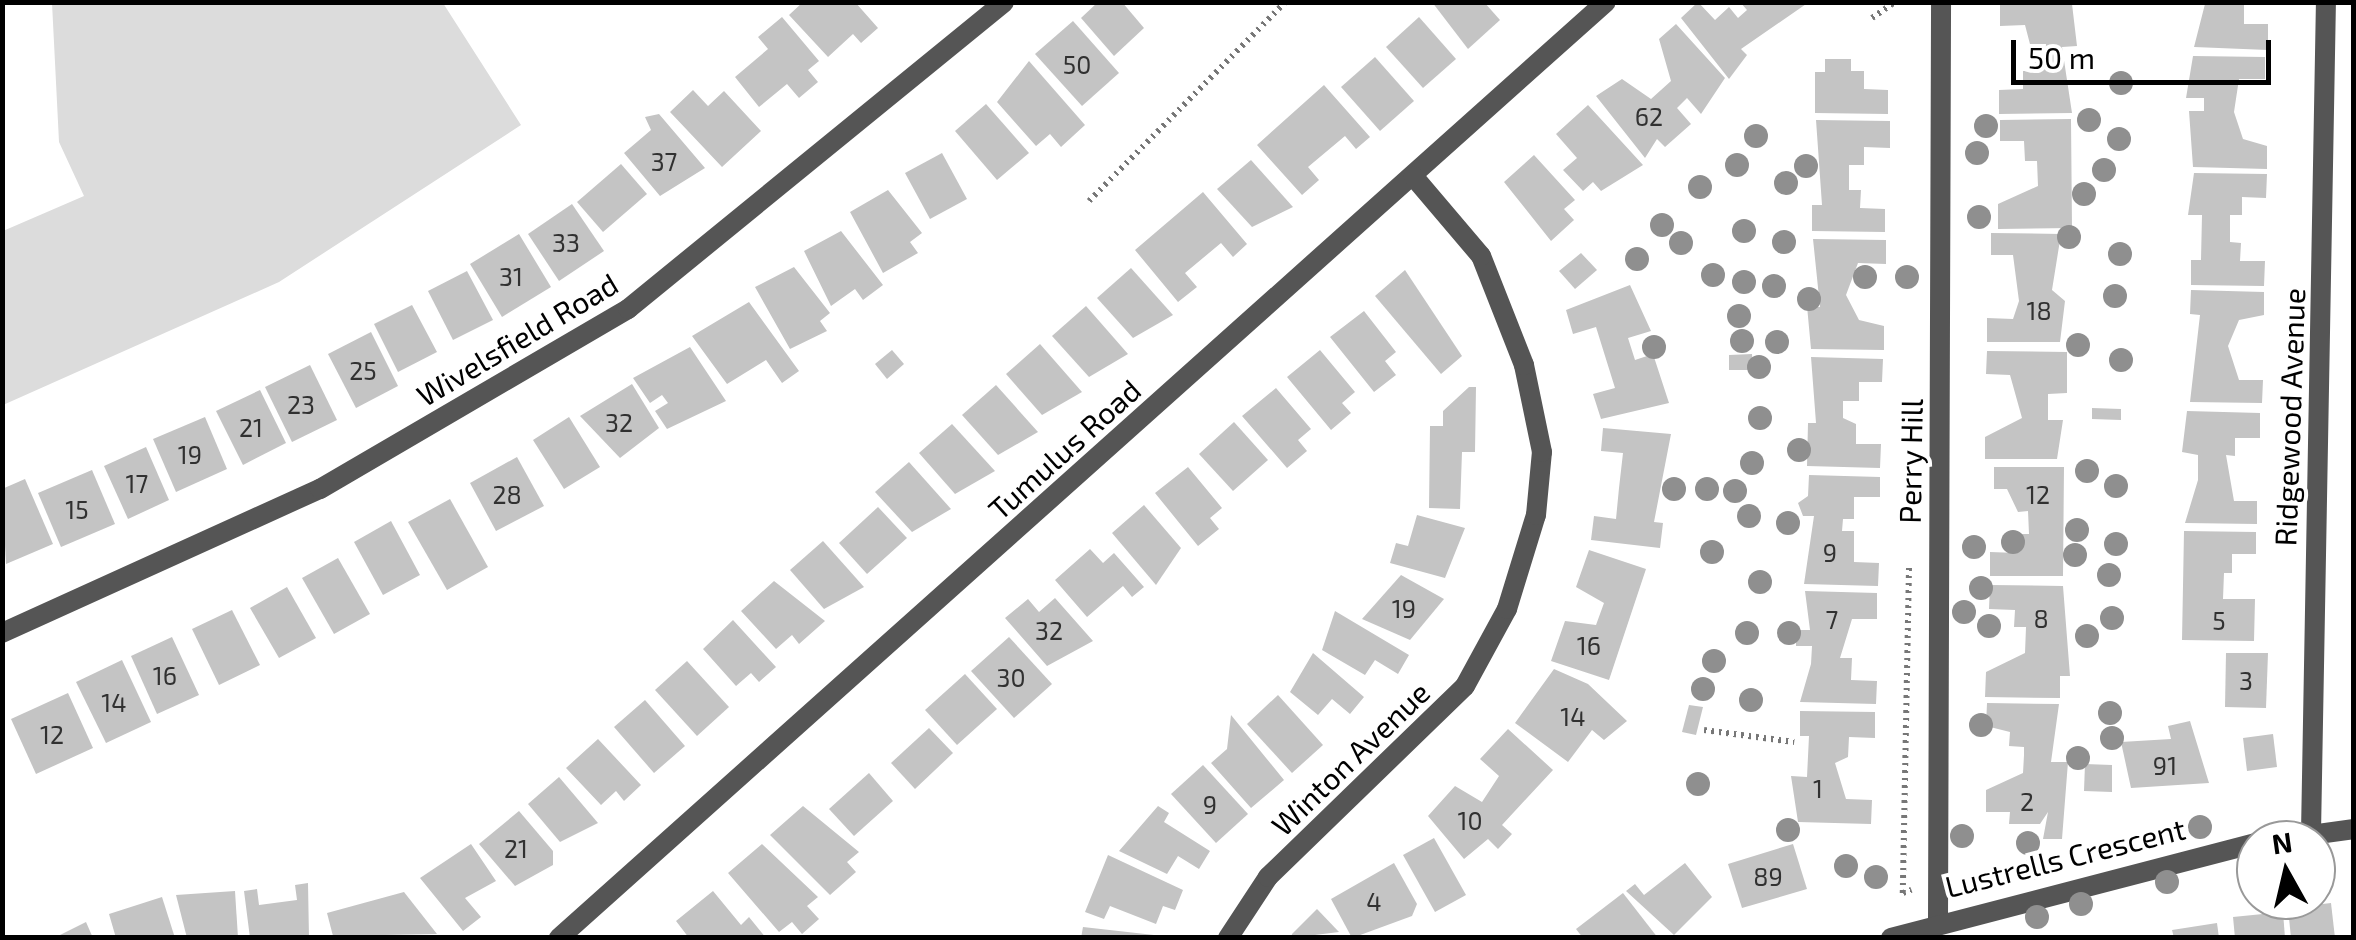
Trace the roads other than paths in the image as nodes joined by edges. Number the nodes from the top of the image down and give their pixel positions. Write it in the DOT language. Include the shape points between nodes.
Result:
graph roads {
  1 [pos="1004,2"];
  2 [pos="1606,2"];
  3 [pos="1941,2"];
  4 [pos="2326,2"];
  5 [pos="1414,177"];
  6 [pos="2,634"];
  7 [pos="2311,820"];
  8 [pos="2236,848"];
  9 [pos="1938,921"];
  10 [pos="560,938"];
  11 [pos="1228,938"];
  12 [pos="1892,938"];
  1 -- 6 [label="street, Wivelsfield Road" via="628,309 320,489"];
  2 -- 5 [label="street, Tumulus Road"];
  3 -- 9 [label="street, Perry Hill"];
  4 -- 7 [label="street, Ridgewood Avenue"];
  5 -- 10 [label="street, Tumulus Road"];
  5 -- 11 [label="street, Winton Avenue" via="1482,256 1524,365 1542,452 1536,516 1507,608 1465,686 1268,877"];
  8 -- 9 [label="street, Lustrells Crescent"];
  9 -- 12 [label="street, Lustrells Crescent"];
}
